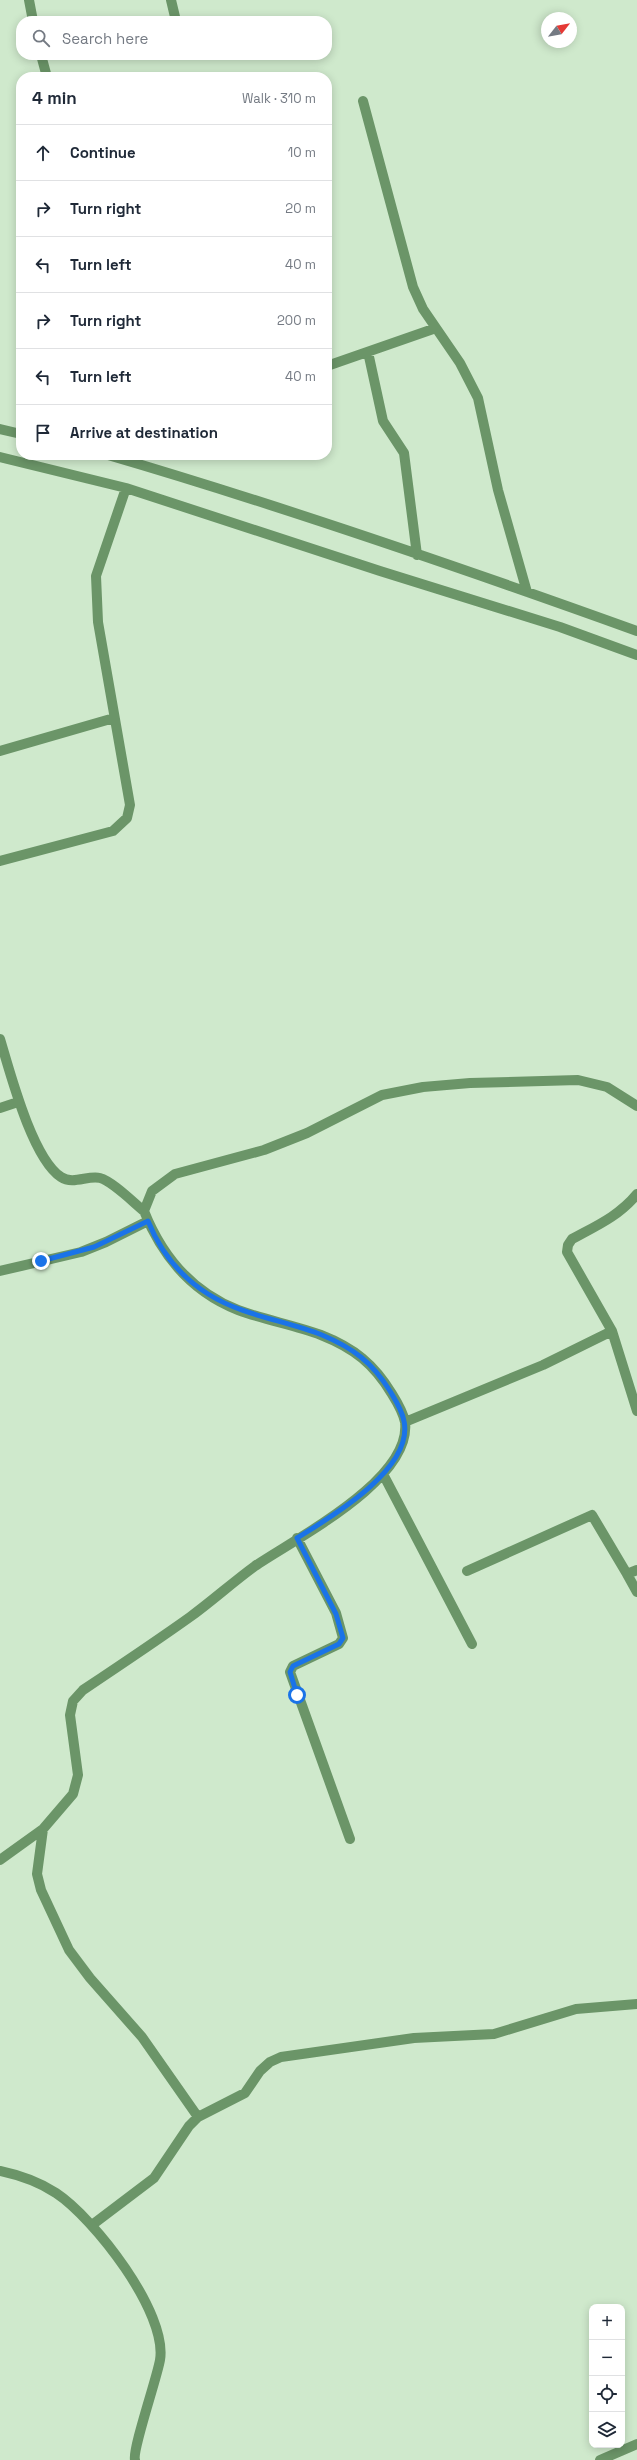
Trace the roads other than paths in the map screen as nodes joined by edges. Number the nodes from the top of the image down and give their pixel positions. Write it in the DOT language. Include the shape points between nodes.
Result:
graph roads {
  1 [pos="29,0"];
  2 [pos="171,0"];
  3 [pos="32,16"];
  4 [pos="175,16"];
  5 [pos="42,60"];
  6 [pos="46,72"];
  7 [pos="363,101"];
  8 [pos="436,328"];
  9 [pos="368,352"];
  10 [pos="332,364"];
  11 [pos="0,429"];
  12 [pos="16,433"];
  13 [pos="0,457"];
  14 [pos="134,460"];
  15 [pos="126,488"];
  16 [pos="417,555"];
  17 [pos="527,592"];
  18 [pos="637,631"];
  19 [pos="637,655"];
  20 [pos="114,718"];
  21 [pos="0,751"];
  22 [pos="0,861"];
  23 [pos="0,1039"];
  24 [pos="18,1102"];
  25 [pos="637,1106"];
  26 [pos="0,1108"];
  27 [pos="637,1194"];
  28 [pos="144,1211"];
  29 [pos="148,1221"];
  30 [pos="0,1271"];
  31 [pos="612,1331"];
  32 [pos="637,1410"];
  33 [pos="405,1422"];
  34 [pos="383,1474"];
  35 [pos="297,1538"];
  36 [pos="637,1570"];
  37 [pos="467,1571"];
  38 [pos="627,1574"];
  39 [pos="637,1592"];
  40 [pos="472,1644"];
  41 [pos="43,1829"];
  42 [pos="350,1839"];
  43 [pos="0,1860"];
  44 [pos="637,2004"];
  45 [pos="198,2117"];
  46 [pos="0,2171"];
  47 [pos="92,2225"];
  48 [pos="637,2444"];
  49 [pos="133,2459"];
  50 [pos="600,2460"];
  1 -- 3 [label="street"];
  2 -- 4 [label="street"];
  5 -- 6 [label="street"];
  7 -- 8 [label="street" via="413,287 423,309"];
  8 -- 9 [label="street"];
  8 -- 17 [label="street" via="470,379 478,398 498,490"];
  9 -- 10 [label="street"];
  9 -- 16 [label="street" via="383,421 404,453"];
  11 -- 12 [label="street"];
  13 -- 15 [label="street"];
  14 -- 16 [label="street"];
  15 -- 19 [label="street" via="560,627"];
  15 -- 20 [label="street" via="96,576 95,590"];
  16 -- 17 [label="street"];
  17 -- 18 [label="street"];
  20 -- 21 [label="street"];
  20 -- 22 [label="street" via="130,805 128,818 113,830 97,836"];
  23 -- 24 [label="street"];
  24 -- 26 [label="street"];
  24 -- 28 [label="street" via="44,1155 62,1178 101,1178"];
  25 -- 28 [label="street" via="607,1087 578,1080 470,1083 423,1087 382,1095 307,1133 264,1150 175,1174 152,1191"];
  27 -- 31 [label="street" via="617,1214 572,1239 568,1245 568,1252"];
  28 -- 29 [label="street"];
  29 -- 30 [label="street" via="81,1252"];
  29 -- 33 [label="street" via="169,1258 186,1279 208,1294 237,1310 322,1335 362,1355 383,1379 400,1407"];
  31 -- 32 [label="street"];
  31 -- 33 [label="street" via="543,1365"];
  33 -- 34 [label="street" via="396,1456"];
  34 -- 35 [label="street" via="350,1504"];
  34 -- 40 [label="street"];
  35 -- 41 [label="street" via="254,1567 191,1616 83,1690 73,1701 70,1715 78,1775 73,1794"];
  35 -- 42 [label="street" via="336,1614 343,1638 339,1644 293,1666 290,1672"];
  36 -- 38 [label="street"];
  37 -- 38 [label="street" via="592,1516"];
  38 -- 39 [label="street"];
  41 -- 43 [label="street"];
  41 -- 45 [label="street" via="37,1874 41,1890 69,1950 142,2037"];
  44 -- 45 [label="street" via="576,2009 494,2034 414,2038 281,2057 260,2071 245,2093"];
  45 -- 47 [label="street" via="189,2126 154,2178"];
  46 -- 47 [label="street" via="18,2175 56,2193"];
  47 -- 49 [label="street" via="136,2283 160,2342 160,2360"];
  48 -- 50 [label="street"];
}
